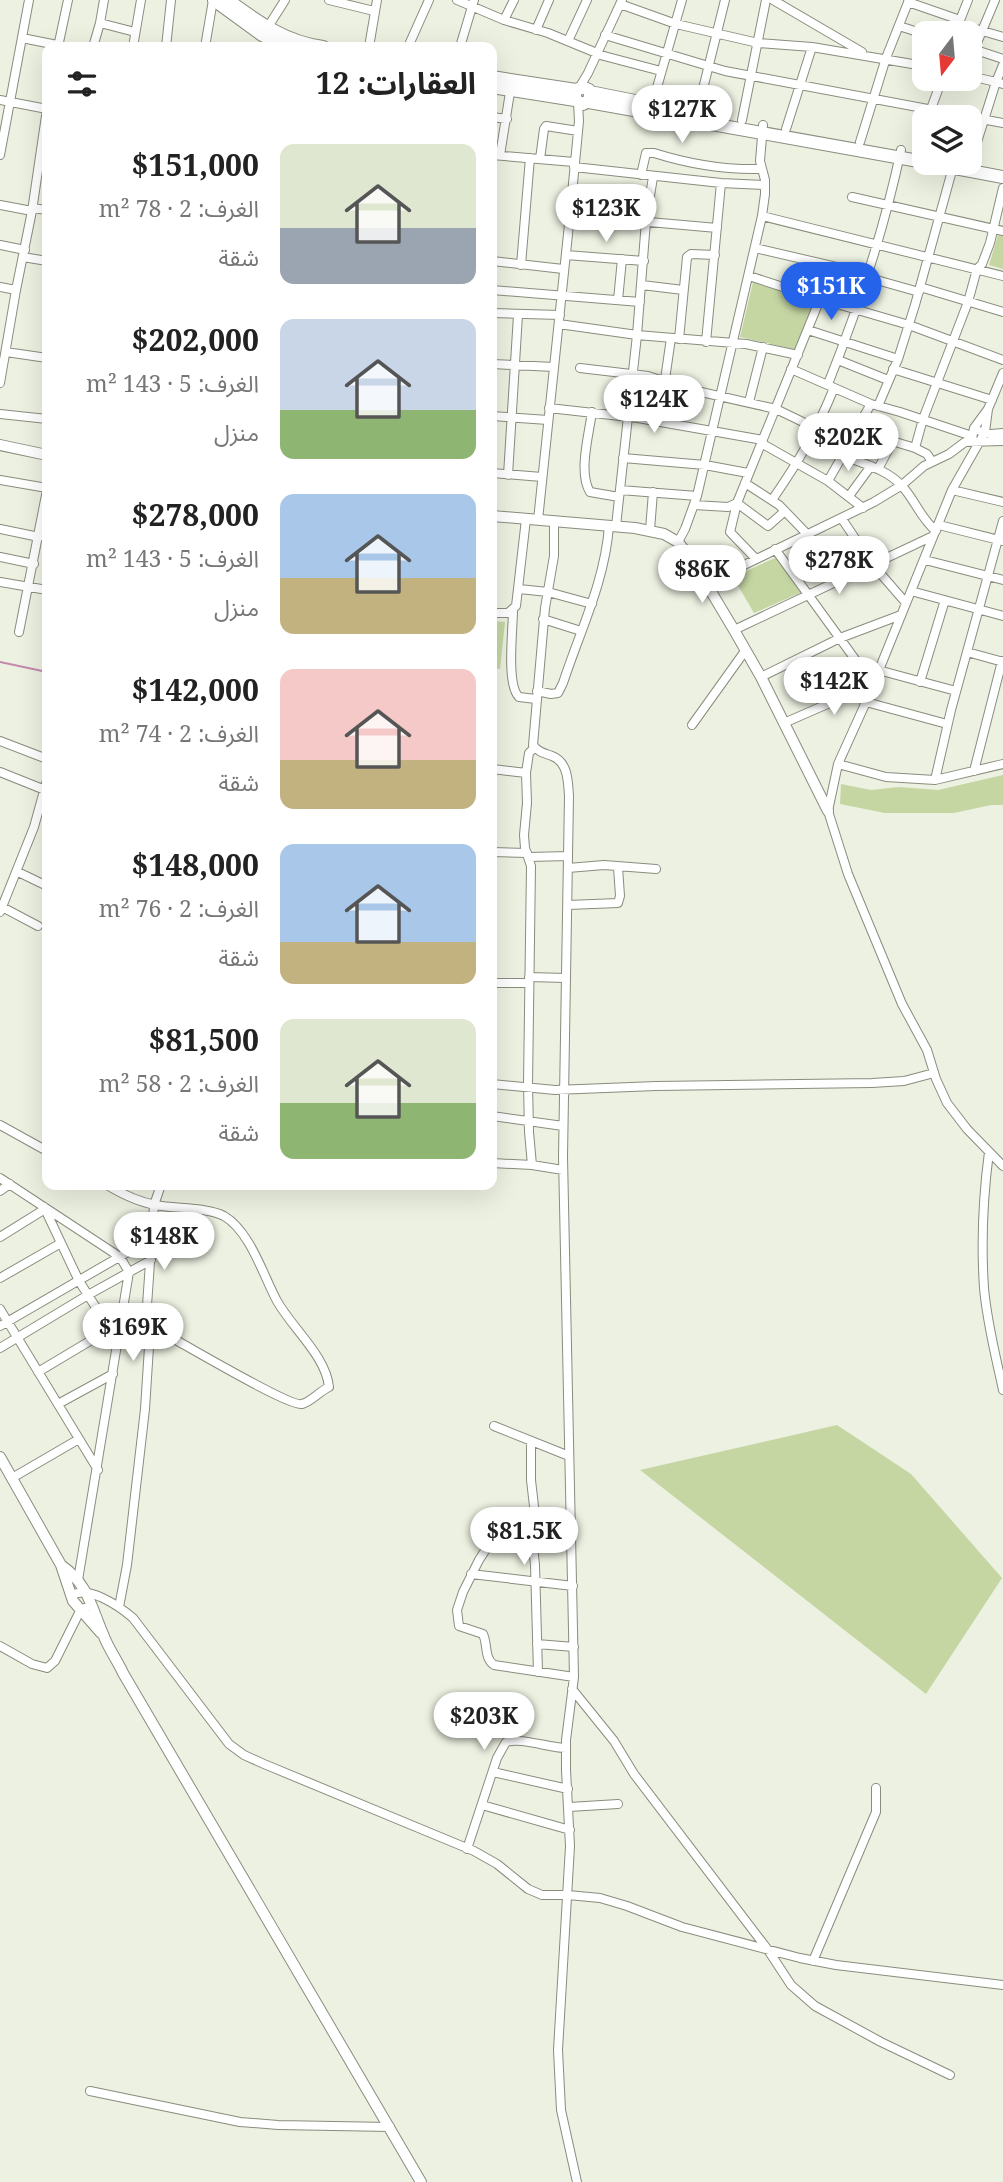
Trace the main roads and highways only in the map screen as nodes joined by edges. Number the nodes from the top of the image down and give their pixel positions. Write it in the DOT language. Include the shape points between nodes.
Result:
graph roads {
  1 [pos="214,0"];
  2 [pos="228,0"];
  3 [pos="265,32"];
  4 [pos="279,42"];
  5 [pos="300,42"];
  6 [pos="497,79"];
  7 [pos="511,85"];
  8 [pos="497,86"];
  9 [pos="583,96"];
  10 [pos="762,128"];
  11 [pos="900,154"];
  12 [pos="912,156"];
  13 [pos="982,167"];
  14 [pos="1003,170"];
  15 [pos="982,171"];
  16 [pos="1003,177"];
  17 [pos="0,445"];
  18 [pos="42,453"];
  19 [pos="497,516"];
  20 [pos="828,811"];
  21 [pos="0,1457"];
  22 [pos="61,1565"];
  23 [pos="103,1635"];
  24 [pos="421,2182"];
  1 -- 3 [label="main road"];
  2 -- 3 [label="main road"];
  3 -- 4 [label="main road"];
  3 -- 5 [label="main road"];
  6 -- 7 [label="main road"];
  7 -- 8 [label="main road"];
  7 -- 9 [label="main road"];
  9 -- 10 [label="main road"];
  9 -- 10 [label="main road" via="742,120"];
  10 -- 11 [label="main road"];
  10 -- 11 [label="main road" via="860,142"];
  11 -- 12 [label="main road"];
  13 -- 14 [label="main road"];
  15 -- 16 [label="main road"];
  17 -- 18 [label="main road"];
  19 -- 20 [label="main road" via="650,530 678,542 761,677"];
  21 -- 22 [label="main road"];
  22 -- 23 [label="main road" via="71,1596"];
  22 -- 23 [label="main road" via="99,1602"];
  23 -- 24 [label="main road"];
}
